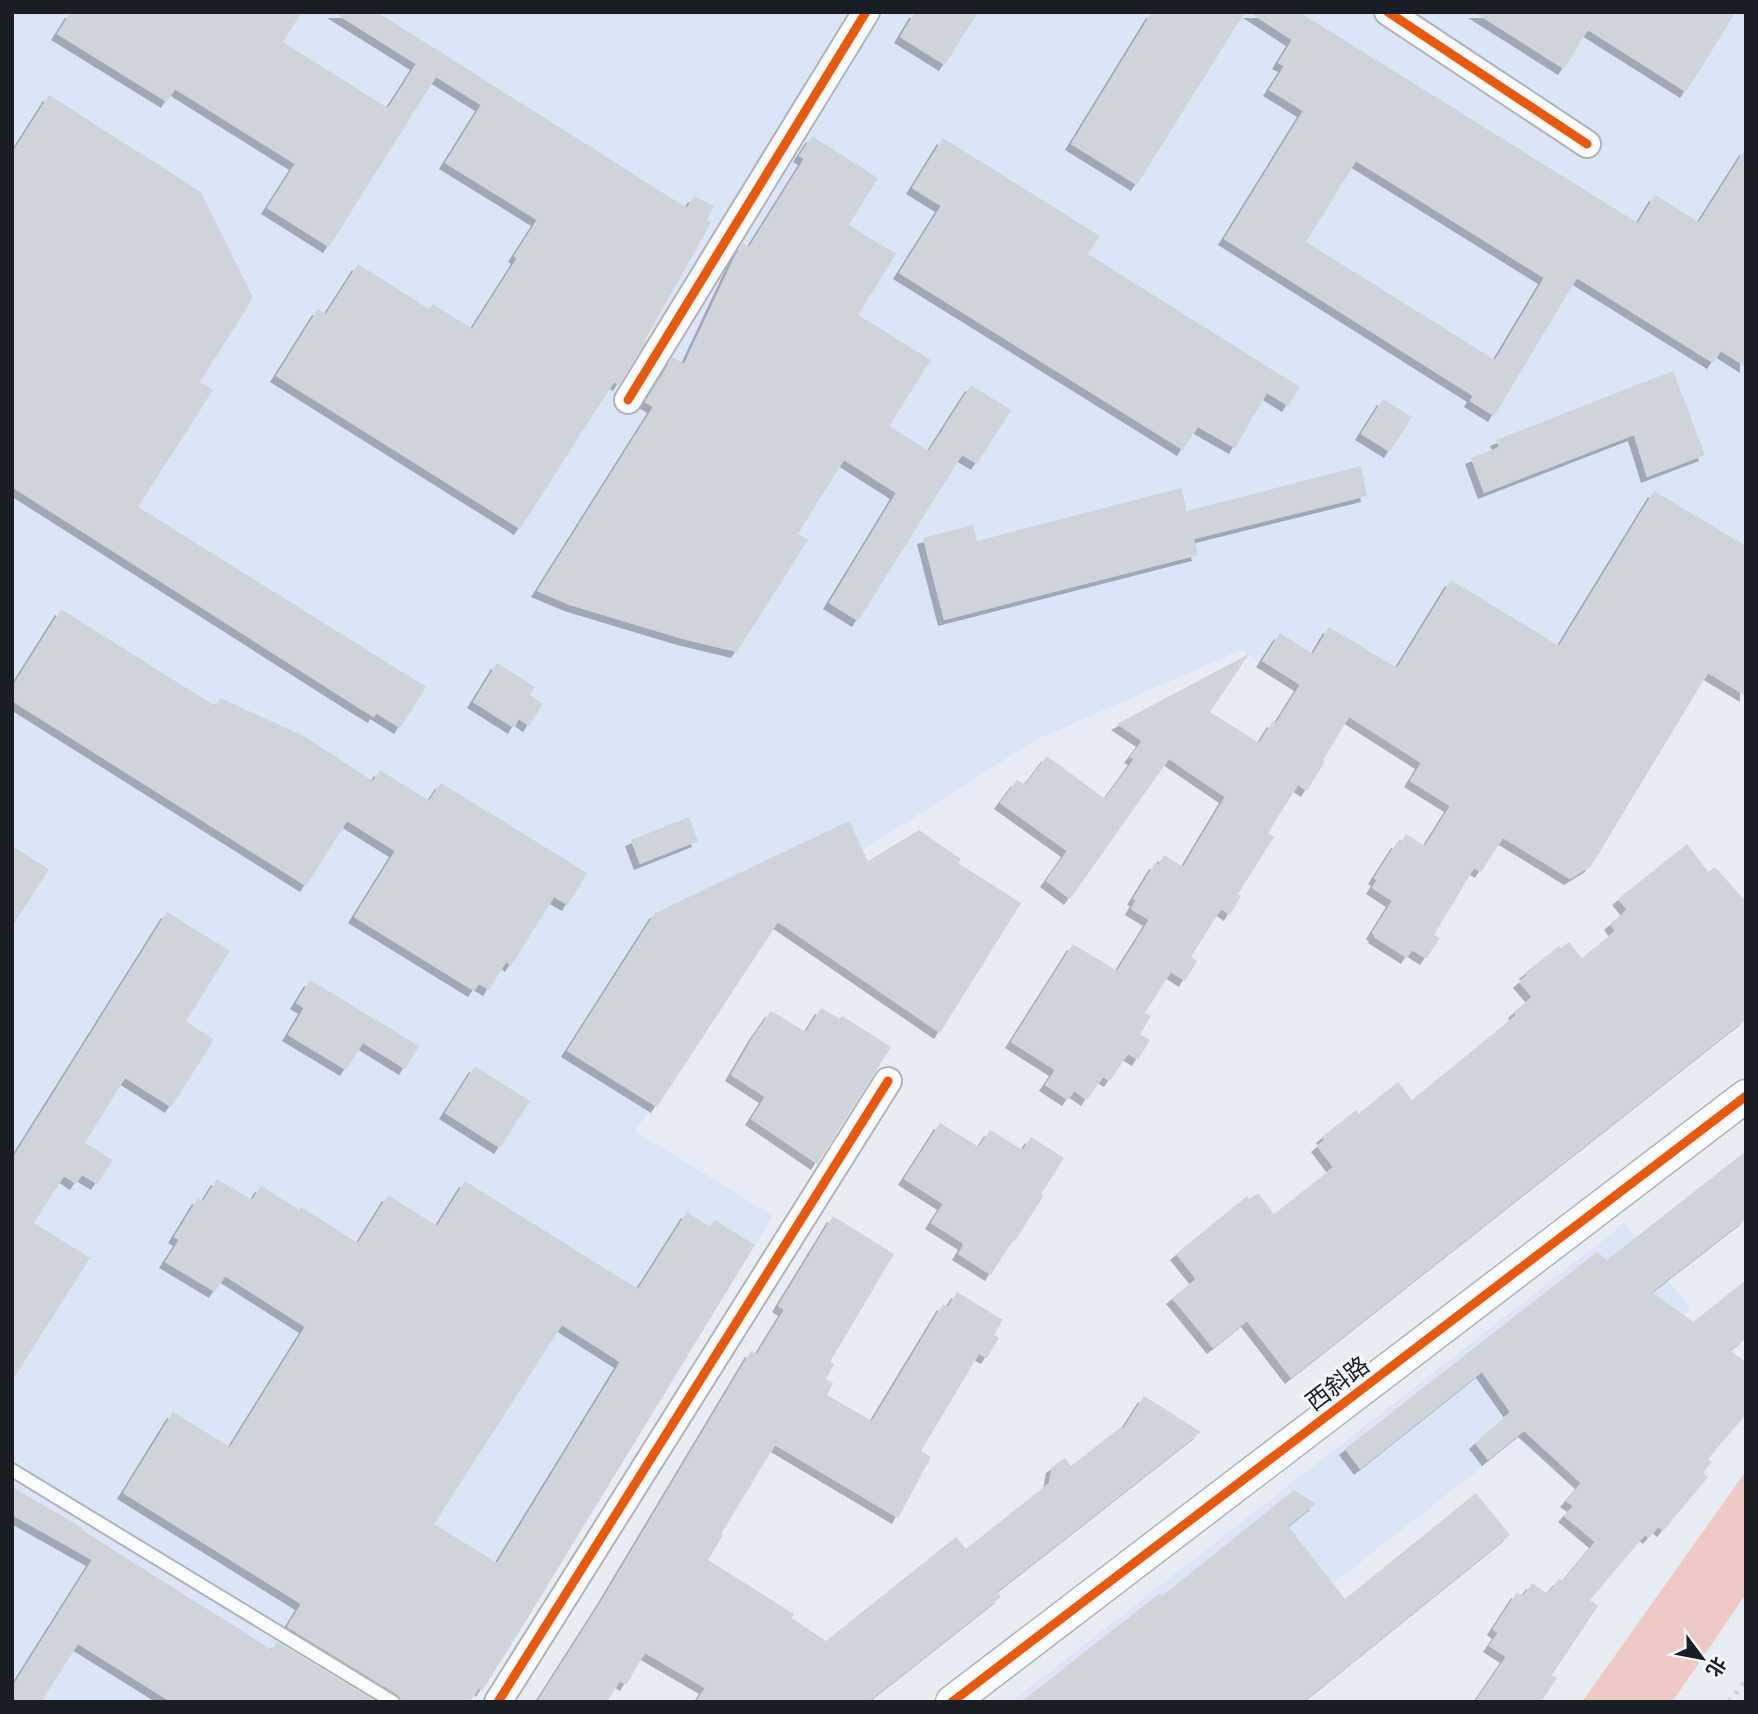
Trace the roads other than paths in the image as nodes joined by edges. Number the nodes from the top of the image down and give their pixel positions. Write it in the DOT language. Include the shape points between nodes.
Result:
graph roads {
  1 [pos="866,12"];
  2 [pos="1388,12"];
  3 [pos="1587,144"];
  4 [pos="628,400"];
  5 [pos="888,1081"];
  6 [pos="1746,1096"];
  7 [pos="12,1469"];
  8 [pos="393,1702"];
  9 [pos="498,1702"];
  10 [pos="953,1702"];
  1 -- 4 [label="street"];
  2 -- 3 [label="street"];
  5 -- 9 [label="street"];
  6 -- 10 [label="street, 西斜路"];
  7 -- 8 [label="lane"];
}
